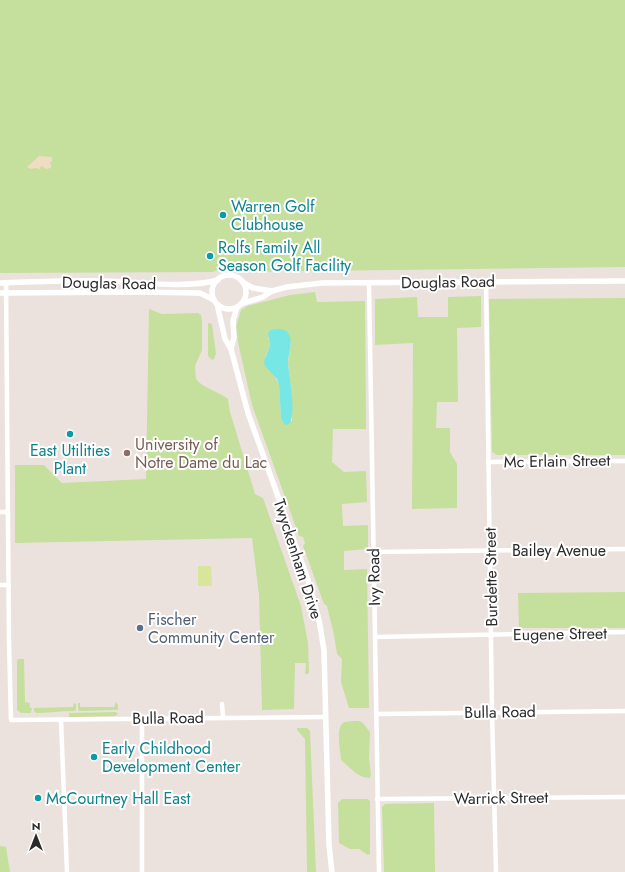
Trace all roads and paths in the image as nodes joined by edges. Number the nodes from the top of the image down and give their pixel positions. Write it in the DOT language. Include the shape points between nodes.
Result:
graph roads {
  1 [pos="218,280"];
  2 [pos="486,281"];
  3 [pos="625,281"];
  4 [pos="3,282"];
  5 [pos="242,283"];
  6 [pos="369,283"];
  7 [pos="272,291"];
  8 [pos="3,293"];
  9 [pos="215,302"];
  10 [pos="239,306"];
  11 [pos="231,350"];
  12 [pos="625,460"];
  13 [pos="488,462"];
  14 [pos="0,512"];
  15 [pos="8,512"];
  16 [pos="625,549"];
  17 [pos="490,550"];
  18 [pos="373,552"];
  19 [pos="0,585"];
  20 [pos="9,585"];
  21 [pos="625,632"];
  22 [pos="492,635"];
  23 [pos="375,638"];
  24 [pos="222,704"];
  25 [pos="625,710"];
  26 [pos="492,712"];
  27 [pos="376,714"];
  28 [pos="223,717"];
  29 [pos="325,717"];
  30 [pos="142,718"];
  31 [pos="61,720"];
  32 [pos="625,797"];
  33 [pos="377,799"];
  34 [pos="494,799"];
  35 [pos="67,872"];
  36 [pos="142,872"];
  37 [pos="332,872"];
  38 [pos="379,872"];
  39 [pos="496,872"];
  1 -- 4 [label="street, Douglas Road" via="188,284 103,281"];
  1 -- 5 [label="street" via="234,276"];
  1 -- 9 [label="street" via="212,289"];
  2 -- 3 [label="street, Douglas Road"];
  2 -- 6 [label="street, Douglas Road"];
  2 -- 13 [label="street, Burdette Street"];
  4 -- 8 [label="street"];
  5 -- 7 [label="street, Douglas Road"];
  5 -- 10 [label="street" via="246,291"];
  6 -- 7 [label="street, Douglas Road" via="304,284"];
  6 -- 18 [label="street, Ivy Road"];
  7 -- 10 [label="street, Douglas Road"];
  8 -- 9 [label="street, Douglas Road" via="200,293"];
  8 -- 15 [label="street"];
  9 -- 10 [label="street" via="226,309"];
  9 -- 11 [label="street, Twyckenham Drive" via="225,339"];
  10 -- 11 [label="street, Twyckenham Drive" via="233,321 234,337"];
  11 -- 29 [label="street, Twyckenham Drive" via="248,413 320,620 324,650"];
  12 -- 13 [label="street, Mc Erlain Street"];
  13 -- 17 [label="street, Burdette Street"];
  14 -- 15 [label="street"];
  15 -- 20 [label="street"];
  16 -- 17 [label="street, Bailey Avenue"];
  17 -- 18 [label="street, Bailey Avenue"];
  17 -- 22 [label="street, Burdette Street"];
  18 -- 23 [label="street, Ivy Road"];
  19 -- 20 [label="street"];
  20 -- 31 [label="street, Bulla Road" via="12,720"];
  21 -- 22 [label="street, Eugene Street"];
  22 -- 23 [label="street, Eugene Street"];
  22 -- 26 [label="street, Burdette Street"];
  23 -- 27 [label="street, Ivy Road"];
  24 -- 28 [label="street"];
  25 -- 26 [label="street, Bulla Road"];
  26 -- 27 [label="street, Bulla Road"];
  26 -- 34 [label="street, Burdette Street"];
  27 -- 33 [label="street, Ivy Road"];
  28 -- 29 [label="street, Bulla Road"];
  28 -- 30 [label="street, Bulla Road"];
  29 -- 37 [label="street, Twyckenham Drive"];
  30 -- 31 [label="street, Bulla Road"];
  30 -- 36 [label="street"];
  31 -- 35 [label="street"];
  32 -- 34 [label="street, Warrick Street"];
  33 -- 34 [label="street, Warrick Street"];
  33 -- 38 [label="street, Ivy Road"];
  34 -- 39 [label="street, Burdette Street"];
}
